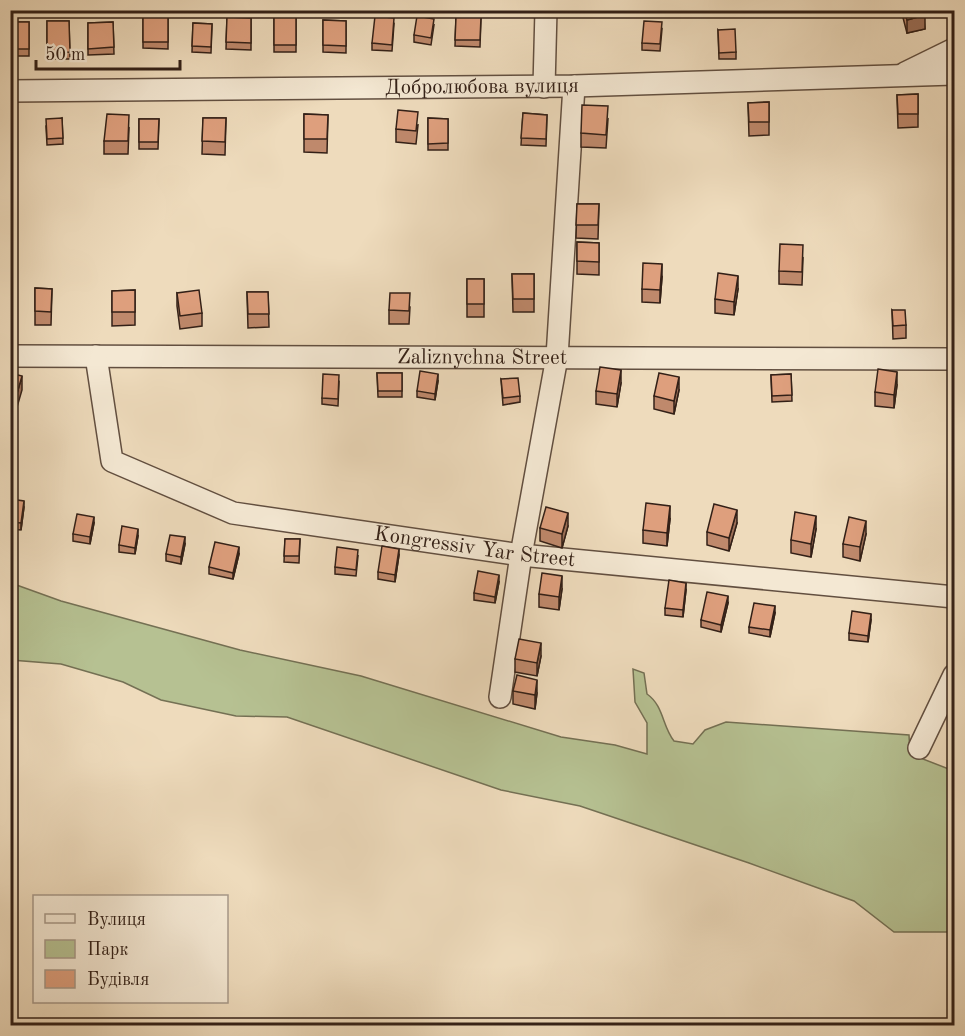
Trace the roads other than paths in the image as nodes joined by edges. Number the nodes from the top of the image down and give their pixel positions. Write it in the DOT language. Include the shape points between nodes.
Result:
graph roads {
  1 [pos="546,10"];
  2 [pos="954,49"];
  3 [pos="954,74"];
  4 [pos="896,78"];
  5 [pos="574,86"];
  6 [pos="544,87"];
  7 [pos="10,91"];
  8 [pos="10,356"];
  9 [pos="96,356"];
  10 [pos="557,357"];
  11 [pos="954,359"];
  12 [pos="521,555"];
  13 [pos="954,597"];
  14 [pos="954,675"];
  15 [pos="500,697"];
  16 [pos="919,748"];
  1 -- 6 [label="street"];
  2 -- 4 [label="street"];
  3 -- 4 [label="street, Добролюбова вулиця"];
  4 -- 5 [label="street, Добролюбова вулиця"];
  5 -- 6 [label="street, Добролюбова вулиця"];
  5 -- 10 [label="street"];
  6 -- 7 [label="street, Добролюбова вулиця"];
  8 -- 9 [label="street, Zaliznychna Street"];
  9 -- 10 [label="street, Zaliznychna Street"];
  9 -- 12 [label="street, Kongressiv Yar Street" via="112,461 233,513"];
  10 -- 11 [label="street, Zaliznychna Street"];
  10 -- 12 [label="street"];
  12 -- 13 [label="street, Kongressiv Yar Street"];
  12 -- 15 [label="street"];
  14 -- 16 [label="street"];
}
